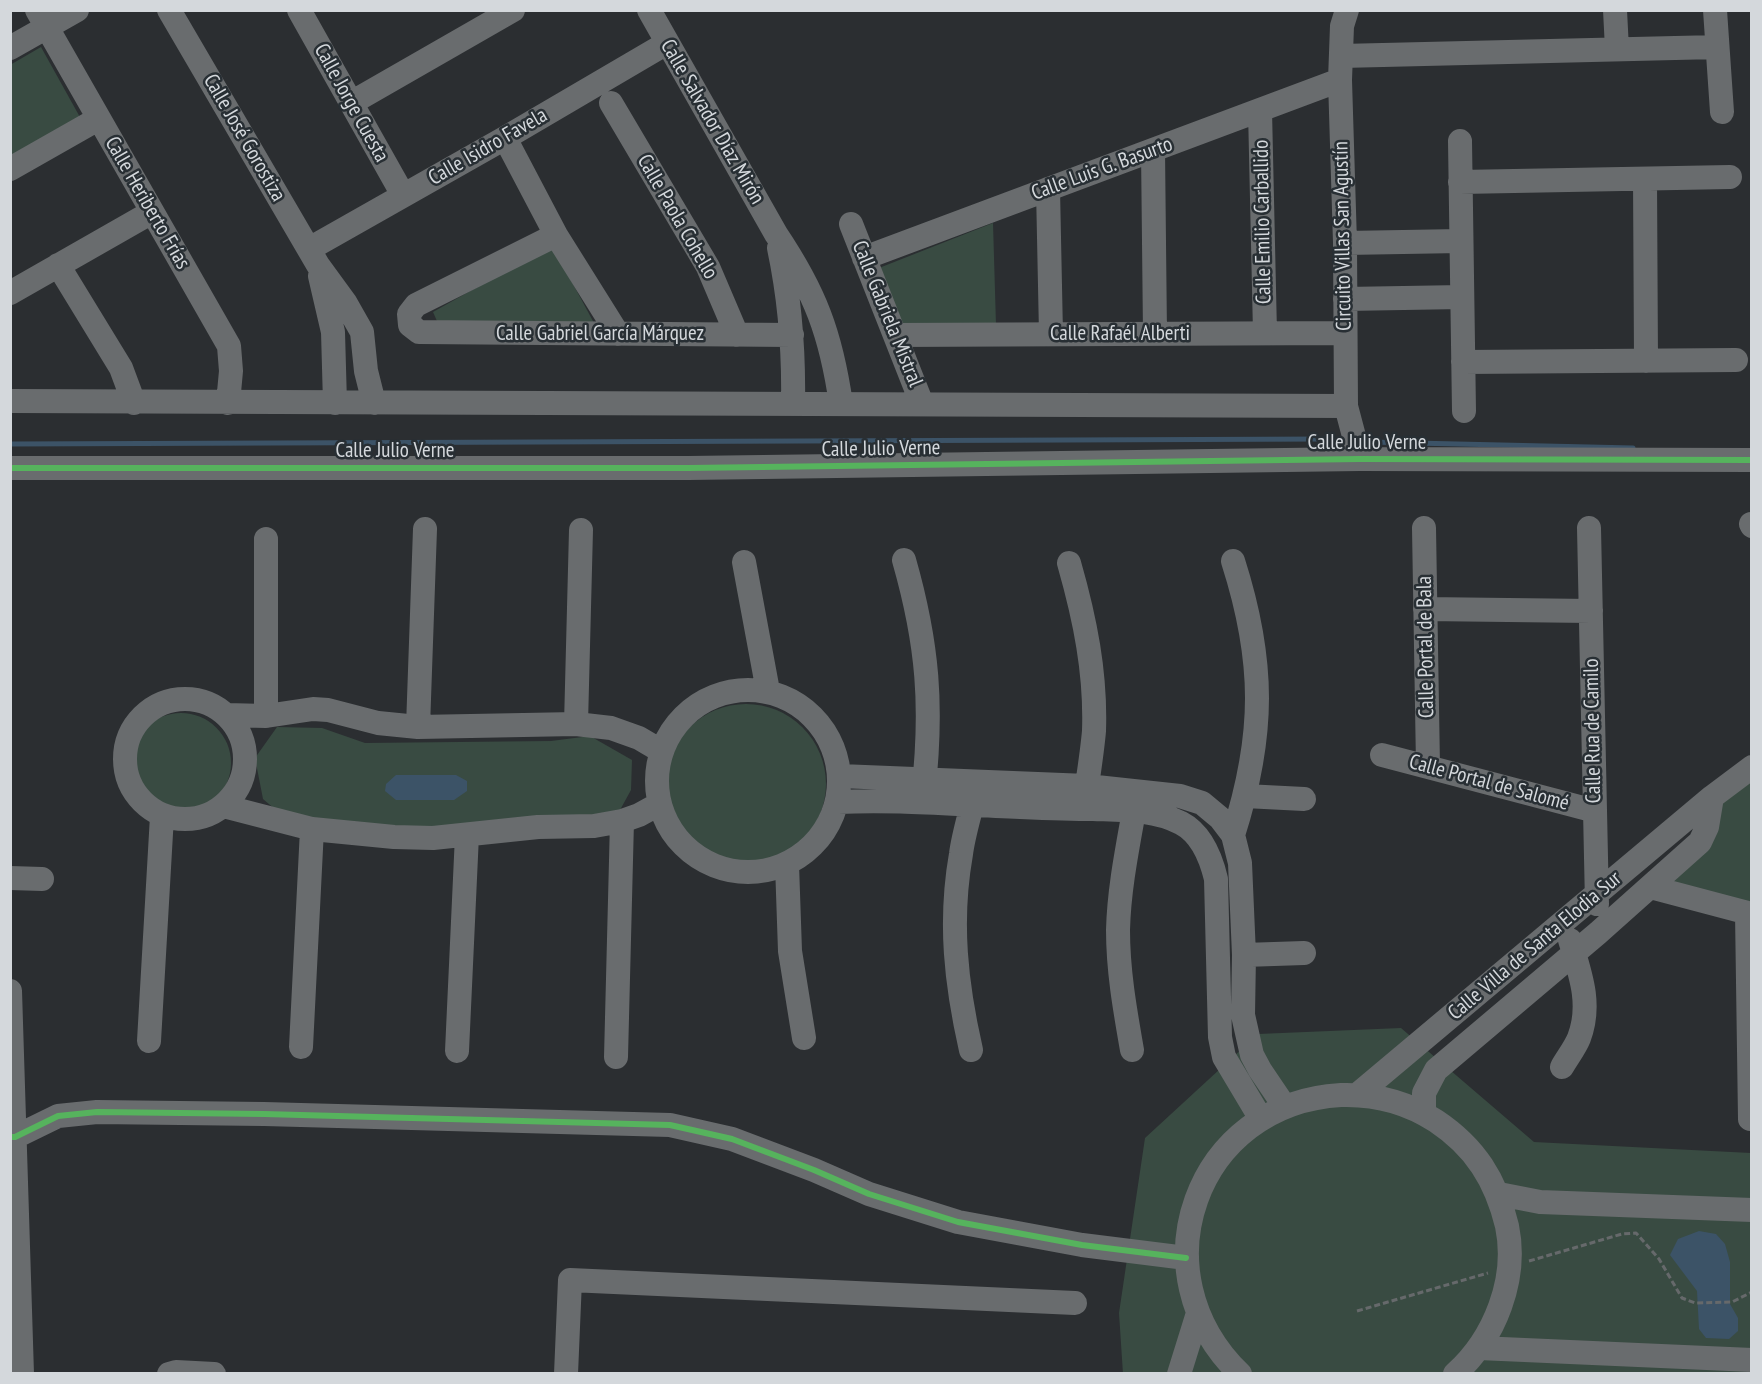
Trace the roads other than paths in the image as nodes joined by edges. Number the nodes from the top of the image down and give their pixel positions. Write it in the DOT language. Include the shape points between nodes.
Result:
graph roads {
  1 [pos="77,10"];
  2 [pos="169,10"];
  3 [pos="299,10"];
  4 [pos="513,10"];
  5 [pos="650,10"];
  6 [pos="1347,10"];
  7 [pos="1615,10"];
  8 [pos="1715,10"];
  9 [pos="42,19"];
  10 [pos="667,43"];
  11 [pos="1717,47"];
  12 [pos="10,48"];
  13 [pos="1617,49"];
  14 [pos="1341,56"];
  15 [pos="1340,80"];
  16 [pos="351,103"];
  17 [pos="611,104"];
  18 [pos="1260,110"];
  19 [pos="1722,112"];
  20 [pos="98,119"];
  21 [pos="505,138"];
  22 [pos="1460,141"];
  23 [pos="1153,150"];
  24 [pos="10,169"];
  25 [pos="1730,177"];
  26 [pos="1645,178"];
  27 [pos="1460,182"];
  28 [pos="1048,189"];
  29 [pos="403,195"];
  30 [pos="152,212"];
  31 [pos="851,224"];
  32 [pos="776,234"];
  33 [pos="556,235"];
  34 [pos="1461,241"];
  35 [pos="1345,243"];
  36 [pos="313,257"];
  37 [pos="864,258"];
  38 [pos="58,265"];
  39 [pos="10,293"];
  40 [pos="1462,297"];
  41 [pos="1345,299"];
  42 [pos="1265,333"];
  43 [pos="1346,333"];
  44 [pos="618,334"];
  45 [pos="737,334"];
  46 [pos="1051,334"];
  47 [pos="1155,334"];
  48 [pos="792,335"];
  49 [pos="895,335"];
  50 [pos="1646,360"];
  51 [pos="1736,360"];
  52 [pos="1463,362"];
  53 [pos="10,401"];
  54 [pos="134,403"];
  55 [pos="228,403"];
  56 [pos="335,403"];
  57 [pos="374,403"];
  58 [pos="793,404"];
  59 [pos="841,404"];
  60 [pos="922,404"];
  61 [pos="1346,406"];
  62 [pos="1464,411"];
  63 [pos="1360,459"];
  64 [pos="1752,460"];
  65 [pos="10,468"];
  66 [pos="1424,528"];
  67 [pos="1589,528"];
  68 [pos="425,529"];
  69 [pos="581,531"];
  70 [pos="266,539"];
  71 [pos="904,560"];
  72 [pos="1233,561"];
  73 [pos="744,562"];
  74 [pos="1069,563"];
  75 [pos="1425,609"];
  76 [pos="1591,610"];
  77 [pos="768,692"];
  78 [pos="226,715"];
  79 [pos="266,716"];
  80 [pos="576,724"];
  81 [pos="418,727"];
  82 [pos="662,751"];
  83 [pos="1382,755"];
  84 [pos="1428,766"];
  85 [pos="1752,767"];
  86 [pos="840,776"];
  87 [pos="923,789"];
  88 [pos="1245,796"];
  89 [pos="1712,796"];
  90 [pos="1085,798"];
  91 [pos="1304,799"];
  92 [pos="838,802"];
  93 [pos="659,804"];
  94 [pos="972,805"];
  95 [pos="223,806"];
  96 [pos="1134,811"];
  97 [pos="1595,811"];
  98 [pos="162,816"];
  99 [pos="622,821"];
  100 [pos="312,830"];
  101 [pos="1233,835"];
  102 [pos="467,836"];
  103 [pos="787,864"];
  104 [pos="10,878"];
  105 [pos="42,879"];
  106 [pos="1650,887"];
  107 [pos="1597,894"];
  108 [pos="1749,913"];
  109 [pos="1564,921"];
  110 [pos="1598,933"];
  111 [pos="1304,952"];
  112 [pos="1574,953"];
  113 [pos="1244,955"];
  114 [pos="10,991"];
  115 [pos="804,1038"];
  116 [pos="149,1041"];
  117 [pos="301,1047"];
  118 [pos="970,1050"];
  119 [pos="1132,1050"];
  120 [pos="457,1051"];
  121 [pos="616,1057"];
  122 [pos="1562,1067"];
  123 [pos="12,1092"];
  124 [pos="1357,1095"];
  125 [pos="1285,1107"];
  126 [pos="1424,1113"];
  127 [pos="1261,1119"];
  128 [pos="1750,1119"];
  129 [pos="13,1137"];
  130 [pos="1498,1194"];
  131 [pos="1752,1210"];
  132 [pos="1186,1258"];
  133 [pos="1075,1303"];
  134 [pos="1198,1313"];
  135 [pos="1479,1348"];
  136 [pos="1752,1360"];
  137 [pos="22,1374"];
  138 [pos="169,1374"];
  139 [pos="214,1374"];
  140 [pos="566,1374"];
  141 [pos="1179,1374"];
  142 [pos="1240,1374"];
  143 [pos="1455,1374"];
  1 -- 9 [label="street"];
  2 -- 36 [label="street, Calle José Gorostiza"];
  3 -- 16 [label="street, Calle Jorge Cuesta"];
  4 -- 16 [label="street"];
  5 -- 10 [label="street, Calle Salvador Díaz Mirón"];
  6 -- 14 [label="street, Circuito Villas San Agustín"];
  7 -- 13 [label="street"];
  8 -- 11 [label="street"];
  9 -- 12 [label="street"];
  9 -- 20 [label="street, Calle Heriberto Frías"];
  10 -- 21 [label="street, Calle Isidro Favela"];
  10 -- 32 [label="street, Calle Salvador Díaz Mirón"];
  11 -- 13 [label="street"];
  11 -- 19 [label="street"];
  13 -- 14 [label="street"];
  14 -- 15 [label="street, Circuito Villas San Agustín"];
  15 -- 18 [label="street, Calle Luis G. Basurto"];
  15 -- 35 [label="street, Circuito Villas San Agustín"];
  16 -- 29 [label="street, Calle Jorge Cuesta"];
  17 -- 45 [label="street, Calle Paola Cohello" via="708,267"];
  18 -- 23 [label="street, Calle Luis G. Basurto"];
  18 -- 42 [label="street, Calle Emilio Carballido"];
  20 -- 24 [label="street"];
  20 -- 30 [label="street, Calle Heriberto Frías"];
  21 -- 29 [label="street, Calle Isidro Favela"];
  21 -- 33 [label="street"];
  22 -- 27 [label="street"];
  23 -- 28 [label="street, Calle Luis G. Basurto"];
  23 -- 47 [label="street"];
  25 -- 26 [label="street"];
  26 -- 27 [label="street"];
  26 -- 50 [label="street"];
  27 -- 34 [label="street"];
  28 -- 37 [label="street, Calle Luis G. Basurto"];
  28 -- 46 [label="street"];
  29 -- 36 [label="street, Calle Isidro Favela"];
  30 -- 38 [label="street"];
  30 -- 55 [label="street, Calle Heriberto Frías" via="229,346"];
  31 -- 37 [label="street, Calle Gabriela Mistral"];
  32 -- 48 [label="street, Calle Salvador Díaz Mirón" via="787,284"];
  32 -- 59 [label="street, Calle Salvador Díaz Mirón" via="798,267 827,333"];
  33 -- 44 [label="street"];
  33 -- 44 [label="street, Calle Gabriel García Márquez" via="416,305 409,314 410,325 419,332"];
  34 -- 35 [label="street"];
  34 -- 40 [label="street"];
  35 -- 41 [label="street, Circuito Villas San Agustín"];
  36 -- 56 [label="street, Calle José Gorostiza" via="333,332"];
  36 -- 57 [label="street, Calle José Gorostiza" via="362,332"];
  37 -- 49 [label="street, Calle Gabriela Mistral"];
  38 -- 39 [label="street"];
  38 -- 54 [label="street" via="121,368"];
  40 -- 41 [label="street"];
  40 -- 52 [label="street"];
  41 -- 43 [label="street, Circuito Villas San Agustín"];
  42 -- 43 [label="street, Calle Rafaél Alberti"];
  42 -- 47 [label="street, Calle Rafaél Alberti"];
  43 -- 61 [label="street, Circuito Villas San Agustín"];
  44 -- 45 [label="street, Calle Gabriel García Márquez"];
  45 -- 48 [label="street, Calle Gabriel García Márquez"];
  46 -- 47 [label="street, Calle Rafaél Alberti"];
  46 -- 49 [label="street, Calle Rafaél Alberti"];
  48 -- 58 [label="street, Calle Salvador Díaz Mirón"];
  49 -- 60 [label="street, Calle Gabriela Mistral"];
  50 -- 51 [label="street"];
  50 -- 52 [label="street"];
  52 -- 62 [label="street"];
  53 -- 54 [label="street, Calle Julio Verne"];
  54 -- 55 [label="street, Calle Julio Verne"];
  55 -- 56 [label="street, Calle Julio Verne"];
  56 -- 57 [label="street, Calle Julio Verne"];
  57 -- 58 [label="street, Calle Julio Verne"];
  58 -- 59 [label="street, Calle Julio Verne"];
  59 -- 60 [label="street, Calle Julio Verne"];
  60 -- 61 [label="street, Calle Julio Verne"];
  61 -- 63 [label="street, Circuito Villas San Agustín"];
  63 -- 64 [label="street, Calle Julio Verne"];
  63 -- 65 [label="street, Calle Julio Verne" via="688,468"];
  66 -- 75 [label="street, Calle Portal de Bala"];
  67 -- 76 [label="street, Calle Rua de Camilo"];
  68 -- 81 [label="street"];
  69 -- 80 [label="street"];
  70 -- 79 [label="street"];
  71 -- 87 [label="street" via="916,603 928,691"];
  72 -- 88 [label="street" via="1250,619 1258,678 1258,718"];
  73 -- 77 [label="street"];
  74 -- 90 [label="street" via="1084,618 1093,674 1094,732"];
  75 -- 76 [label="street"];
  75 -- 84 [label="street, Calle Portal de Bala"];
  76 -- 97 [label="street, Calle Rua de Camilo"];
  77 -- 82 [label="street" via="746,689 704,701 671,731"];
  77 -- 86 [label="street" via="791,700 810,713 826,732 836,753"];
  78 -- 79 [label="street"];
  78 -- 95 [label="street" via="239,732 245,762 237,791"];
  78 -- 98 [label="street" via="210,704 192,699 172,700 139,719 124,754 125,773 133,791"];
  79 -- 81 [label="street" via="328,710 378,723"];
  80 -- 81 [label="street"];
  80 -- 82 [label="street" via="611,728"];
  82 -- 93 [label="street" via="656,777"];
  83 -- 84 [label="street, Calle Portal de Salomé"];
  84 -- 97 [label="street, Calle Portal de Salomé"];
  85 -- 89 [label="street, Calle Villa de Santa Elodia Sur"];
  86 -- 87 [label="street"];
  86 -- 92 [label="street"];
  87 -- 90 [label="street"];
  87 -- 92 [label="street"];
  87 -- 94 [label="street"];
  88 -- 91 [label="street"];
  88 -- 101 [label="street"];
  89 -- 106 [label="street, Calle Villa de Santa Elodia Sur" via="1700,842"];
  89 -- 107 [label="street, Calle Villa de Santa Elodia Sur"];
  90 -- 94 [label="street"];
  90 -- 96 [label="street"];
  90 -- 101 [label="street" via="1180,796 1202,804"];
  92 -- 103 [label="street" via="820,838"];
  93 -- 99 [label="street"];
  93 -- 103 [label="street" via="681,842 709,863 735,871 761,871"];
  94 -- 118 [label="street" via="961,853 954,942"];
  95 -- 98 [label="street" via="194,819"];
  95 -- 100 [label="street"];
  96 -- 119 [label="street" via="1123,870 1118,930 1121,990"];
  96 -- 127 [label="street" via="1161,814 1184,824 1202,842 1212,861 1216,879 1220,1038 1224,1057"];
  97 -- 107 [label="street, Calle Rua de Camilo"];
  98 -- 116 [label="street"];
  99 -- 102 [label="street"];
  99 -- 121 [label="street"];
  100 -- 102 [label="street" via="394,837"];
  100 -- 117 [label="street"];
  101 -- 113 [label="street" via="1240,863"];
  102 -- 120 [label="street"];
  103 -- 115 [label="street" via="790,951"];
  104 -- 105 [label="street"];
  106 -- 108 [label="street"];
  106 -- 110 [label="street, Calle Villa de Santa Elodia Sur"];
  107 -- 109 [label="street, Calle Villa de Santa Elodia Sur"];
  107 -- 110 [label="street, Calle Rua de Camilo"];
  108 -- 128 [label="street"];
  109 -- 112 [label="street"];
  109 -- 124 [label="street, Calle Villa de Santa Elodia Sur"];
  110 -- 112 [label="street, Calle Villa de Santa Elodia Sur"];
  111 -- 113 [label="street"];
  112 -- 122 [label="street" via="1585,1004 1578,1040"];
  112 -- 126 [label="street, Calle Villa de Santa Elodia Sur" via="1436,1070 1424,1093"];
  113 -- 125 [label="street" via="1243,1016 1252,1055"];
  114 -- 123 [label="street"];
  123 -- 129 [label="street"];
  124 -- 125 [label="street" via="1320,1096"];
  124 -- 126 [label="street" via="1380,1097"];
  125 -- 127 [label="street"];
  126 -- 130 [label="street" via="1472,1152"];
  127 -- 132 [label="street" via="1222,1154 1207,1176 1189,1225"];
  129 -- 132 [label="street" via="58,1116 97,1112 670,1125 732,1139 870,1194 958,1222 1082,1245"];
  129 -- 137 [label="street"];
  130 -- 131 [label="street" via="1540,1202"];
  130 -- 135 [label="street" via="1507,1229 1507,1279 1502,1304"];
  132 -- 134 [label="street"];
  133 -- 140 [label="street" via="570,1280"];
  134 -- 141 [label="street"];
  134 -- 142 [label="street" via="1210,1338"];
  135 -- 136 [label="street"];
  135 -- 143 [label="street"];
  138 -- 139 [label="street"];
}
